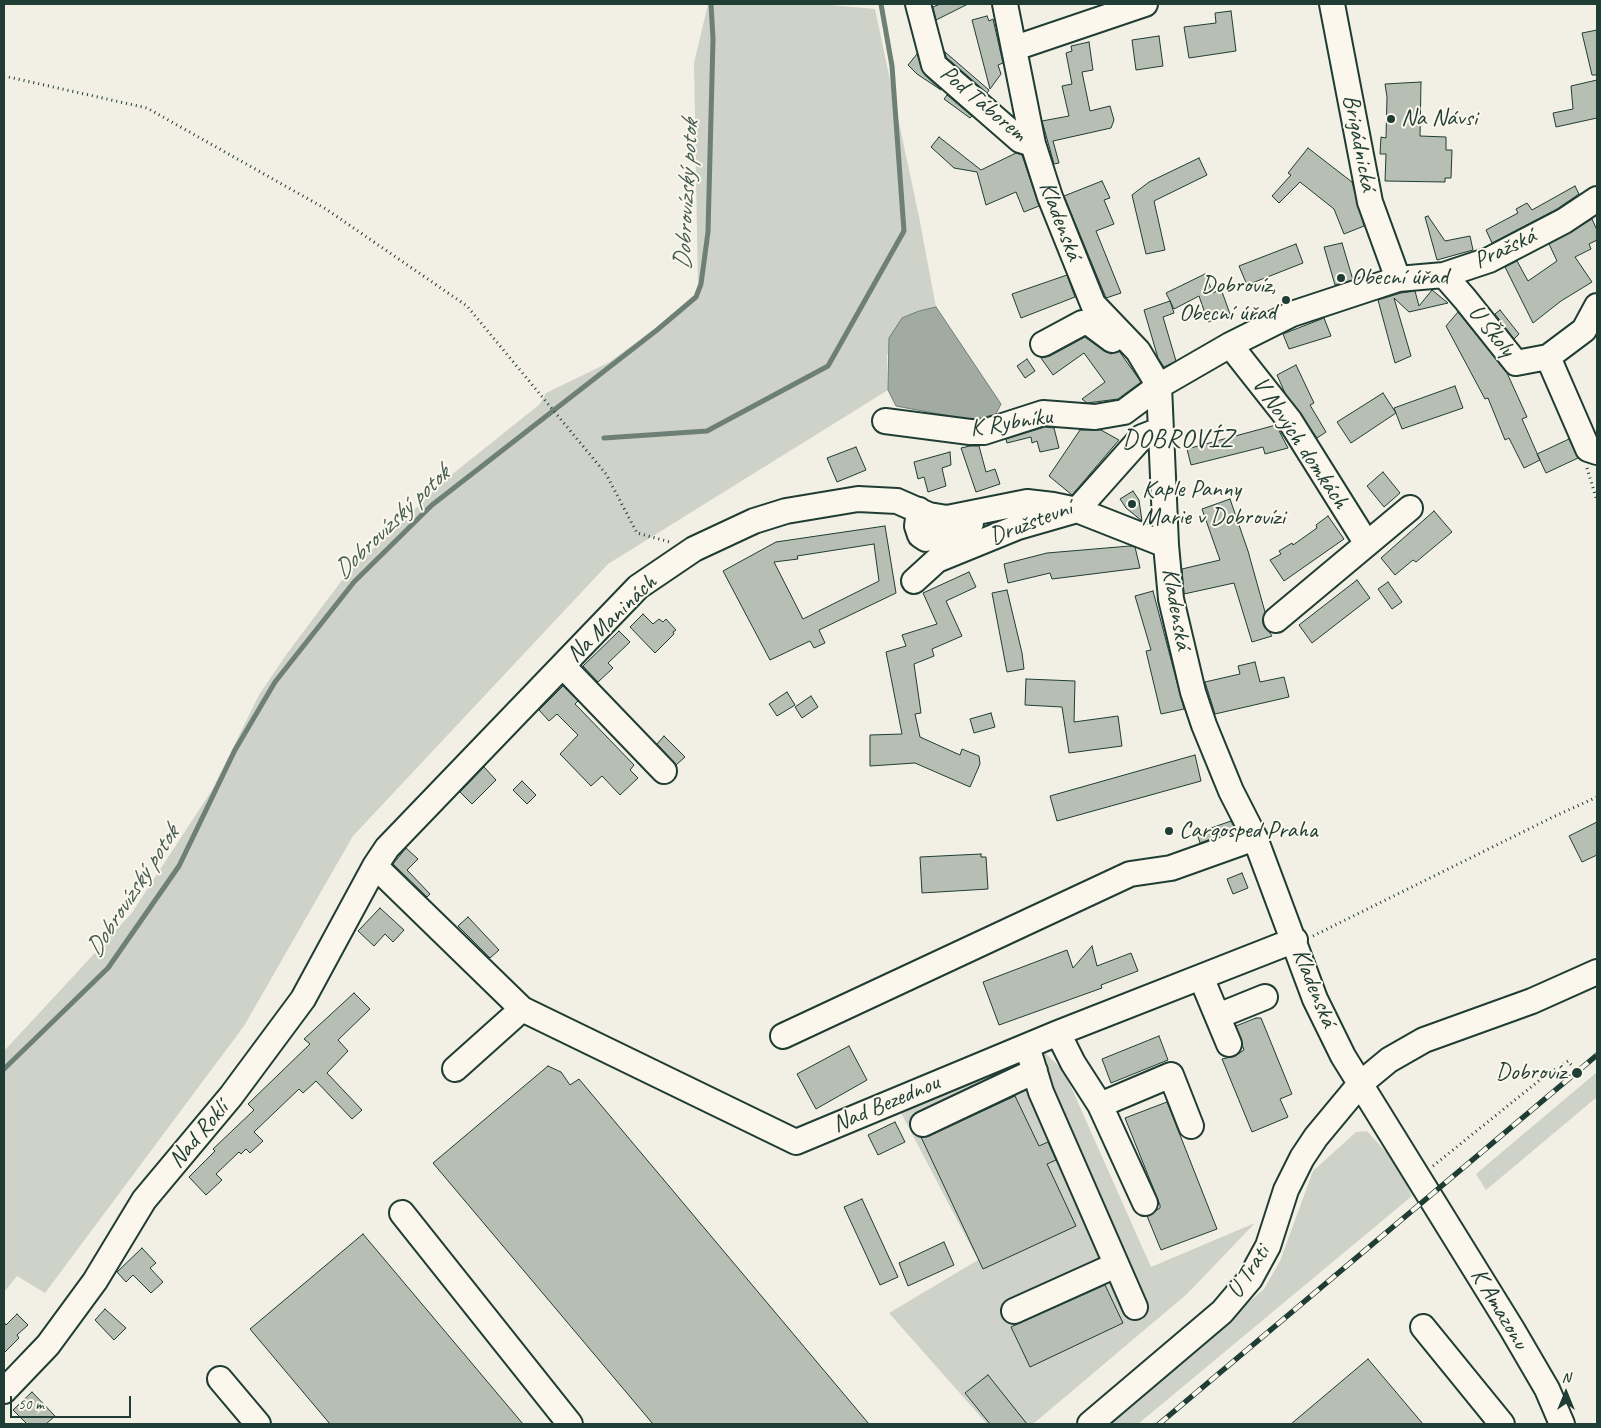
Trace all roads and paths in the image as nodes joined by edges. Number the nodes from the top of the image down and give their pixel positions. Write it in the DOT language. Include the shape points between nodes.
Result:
graph roads {
  1 [pos="918,4"];
  2 [pos="1005,4"];
  3 [pos="1145,4"];
  4 [pos="1332,4"];
  5 [pos="1015,48"];
  6 [pos="4,76"];
  7 [pos="1033,144"];
  8 [pos="1597,199"];
  9 [pos="1444,275"];
  10 [pos="1398,279"];
  11 [pos="1597,306"];
  12 [pos="1043,344"];
  13 [pos="1230,345"];
  14 [pos="1138,351"];
  15 [pos="1548,357"];
  16 [pos="1159,386"];
  17 [pos="885,421"];
  18 [pos="1160,430"];
  19 [pos="1593,451"];
  20 [pos="1597,501"];
  21 [pos="1410,508"];
  22 [pos="1077,510"];
  23 [pos="1367,544"];
  24 [pos="1166,545"];
  25 [pos="694,549"];
  26 [pos="914,581"];
  27 [pos="1276,620"];
  28 [pos="563,666"];
  29 [pos="664,771"];
  30 [pos="1597,797"];
  31 [pos="1255,838"];
  32 [pos="375,866"];
  33 [pos="1295,940"];
  34 [pos="1597,972"];
  35 [pos="1201,977"];
  36 [pos="1265,997"];
  37 [pos="522,1009"];
  38 [pos="1218,1016"];
  39 [pos="1058,1033"];
  40 [pos="783,1036"];
  41 [pos="1230,1044"];
  42 [pos="1027,1046"];
  43 [pos="1573,1067"];
  44 [pos="455,1069"];
  45 [pos="1035,1070"];
  46 [pos="1360,1084"];
  47 [pos="1100,1104"];
  48 [pos="923,1124"];
  49 [pos="1191,1126"];
  50 [pos="1416,1177"];
  51 [pos="1429,1198"];
  52 [pos="1145,1203"];
  53 [pos="402,1213"];
  54 [pos="1116,1264"];
  55 [pos="1135,1307"];
  56 [pos="1014,1311"];
  57 [pos="1423,1327"];
  58 [pos="220,1379"];
  59 [pos="4,1391"];
  60 [pos="258,1424"];
  61 [pos="570,1424"];
  62 [pos="1090,1424"];
  63 [pos="1502,1424"];
  64 [pos="1562,1424"];
  1 -- 7 [label="street, Pod Táborem" via="934,65 1020,140"];
  2 -- 5 [label="street, Kladenská"];
  3 -- 5 [label="street"];
  4 -- 10 [label="street, Brigádnická" via="1370,202"];
  5 -- 7 [label="street, Kladenská"];
  6 -- 25 [label="path" via="147,108 342,219 467,306 606,474 637,533"];
  7 -- 14 [label="street, Kladenská" via="1050,197 1093,304"];
  8 -- 9 [label="street, Pražská" via="1564,221 1489,260"];
  9 -- 10 [label="street, Pražská"];
  9 -- 15 [label="street, U Školy" via="1516,363"];
  10 -- 13 [label="street, Pražská" via="1292,314"];
  11 -- 15 [label="street, U Školy" via="1584,330"];
  12 -- 14 [label="street" via="1088,322 1113,341"];
  13 -- 16 [label="street, Pražská"];
  13 -- 23 [label="street, V Nových domkách" via="1290,421"];
  14 -- 16 [label="street, Kladenská"];
  15 -- 19 [label="street, U Školy"];
  16 -- 17 [label="street, K Rybníku" via="1124,412 1109,416 1043,413 984,432"];
  16 -- 18 [label="street, Kladenská"];
  18 -- 22 [label="street, Družstevní" via="1142,438"];
  18 -- 24 [label="street, Kladenská"];
  19 -- 20 [label="path" via="1585,462"];
  21 -- 23 [label="street"];
  22 -- 24 [label="street, Na Maninách"];
  22 -- 25 [label="street, Na Maninách" via="1027,502 947,518 929,515 897,501 858,499 820,504 754,520"];
  22 -- 26 [label="street, Družstevní" via="1018,527 937,560"];
  23 -- 27 [label="street"];
  24 -- 31 [label="street, Kladenská" via="1171,599 1193,692 1231,791"];
  25 -- 28 [label="street, Na Maninách" via="638,588"];
  28 -- 29 [label="street"];
  28 -- 32 [label="street, Na Maninách" via="387,848"];
  30 -- 33 [label="path" via="1319,934"];
  31 -- 33 [label="street, Kladenská"];
  31 -- 40 [label="street" via="1171,868 1130,874"];
  32 -- 37 [label="street, Nad Bezednou"];
  32 -- 59 [label="street, Nad Roklí" via="302,999 231,1096 144,1200 95,1281 48,1346"];
  33 -- 35 [label="street, Nad Bezednou"];
  33 -- 46 [label="street, Kladenská" via="1315,999"];
  34 -- 46 [label="street, U Trati" via="1532,1001 1424,1040 1389,1060"];
  35 -- 38 [label="street"];
  35 -- 39 [label="street, Nad Bezednou"];
  36 -- 38 [label="street"];
  37 -- 42 [label="street, Nad Bezednou" via="796,1142"];
  37 -- 44 [label="street"];
  38 -- 41 [label="street"];
  39 -- 42 [label="street, Nad Bezednou"];
  39 -- 47 [label="street" via="1073,1064"];
  42 -- 45 [label="street"];
  43 -- 50 [label="path" via="1568,1061 1546,1075"];
  45 -- 48 [label="street"];
  45 -- 54 [label="street" via="1040,1092"];
  46 -- 50 [label="street, Kladenská"];
  46 -- 62 [label="street, U Trati" via="1302,1158 1286,1190 1268,1246 1250,1279 1222,1312"];
  47 -- 49 [label="street" via="1171,1075"];
  47 -- 52 [label="street"];
  50 -- 51 [label="street, Kladenská"];
  51 -- 64 [label="street, K Amazonu" via="1527,1355"];
  53 -- 61 [label="street"];
  54 -- 55 [label="street"];
  54 -- 56 [label="street"];
  57 -- 63 [label="street"];
  58 -- 60 [label="street"];
}
